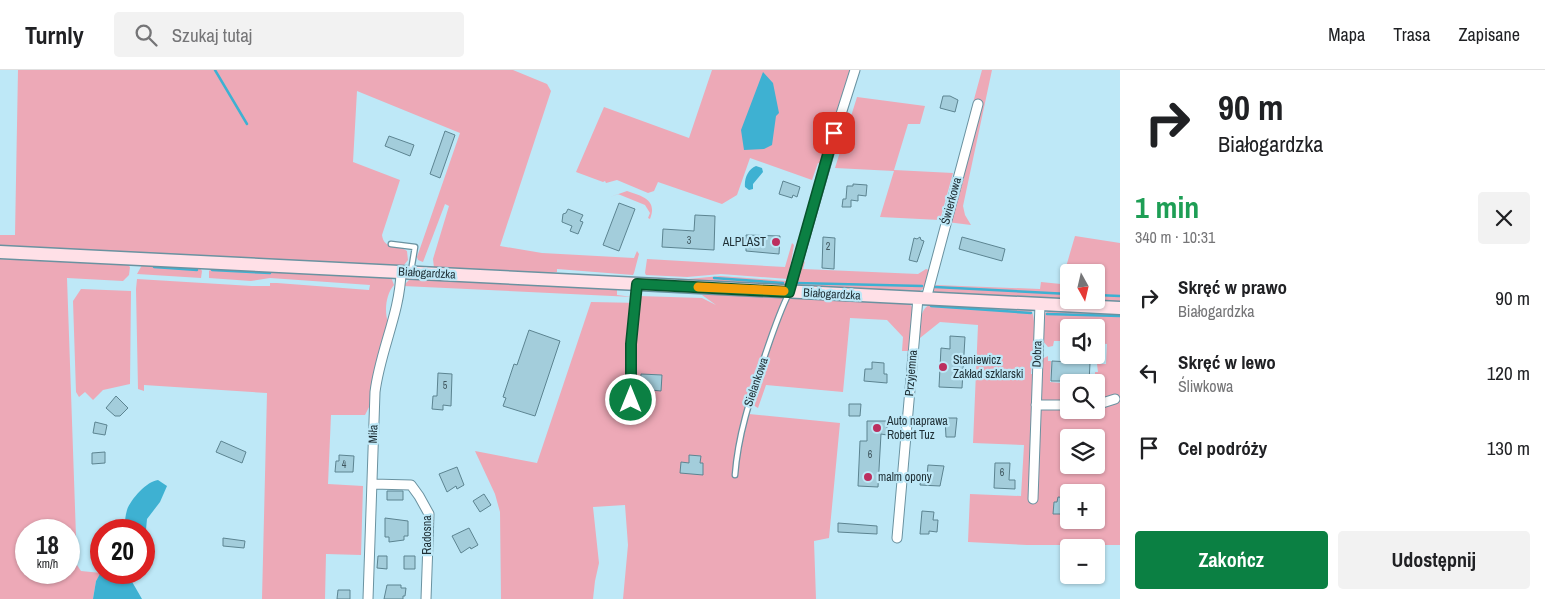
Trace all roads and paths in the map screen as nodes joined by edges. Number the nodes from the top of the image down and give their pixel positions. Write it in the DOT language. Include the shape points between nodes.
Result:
graph roads {
  1 [pos="855,70"];
  2 [pos="978,104"];
  3 [pos="391,244"];
  4 [pos="0,252"];
  5 [pos="406,272"];
  6 [pos="637,284"];
  7 [pos="789,292"];
  8 [pos="922,298"];
  9 [pos="1040,304"];
  10 [pos="1120,308"];
  11 [pos="1115,399"];
  12 [pos="631,400"];
  13 [pos="1105,402"];
  14 [pos="1036,405"];
  15 [pos="1060,405"];
  16 [pos="735,475"];
  17 [pos="372,484"];
  18 [pos="1033,499"];
  19 [pos="897,538"];
  20 [pos="368,599"];
  21 [pos="426,599"];
  1 -- 7 [label="street"];
  2 -- 8 [label="street, Świerkowa"];
  3 -- 5 [label="lane" via="415,247"];
  4 -- 5 [label="main road, Białogardzka"];
  5 -- 6 [label="main road, Białogardzka"];
  5 -- 17 [label="street, Miła" via="376,378"];
  6 -- 7 [label="main road, Białogardzka"];
  6 -- 12 [label="lane" via="631,344"];
  7 -- 8 [label="main road, Białogardzka"];
  7 -- 16 [label="lane, Sielankowa" via="745,412"];
  8 -- 9 [label="main road, Białogardzka"];
  8 -- 19 [label="street, Przyjemna"];
  9 -- 10 [label="main road, Białogardzka"];
  9 -- 14 [label="street, Dobra"];
  11 -- 13 [label="street"];
  14 -- 15 [label="street"];
  14 -- 18 [label="street, Dobra"];
  17 -- 20 [label="street, Miła"];
  17 -- 21 [label="street, Radosna" via="411,485 428,510"];
}
